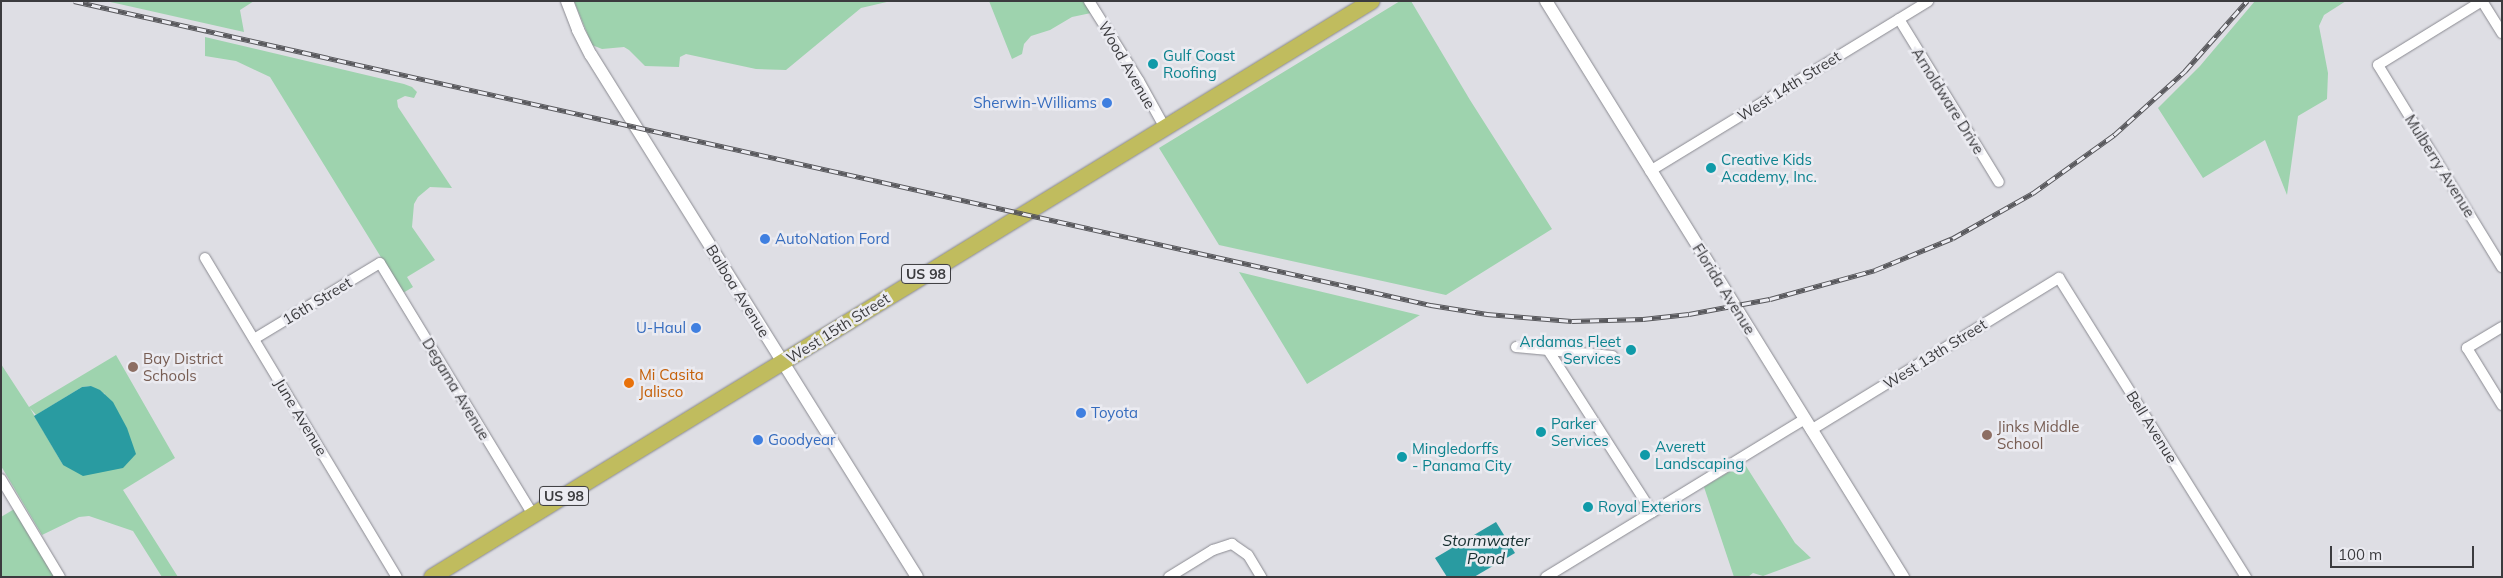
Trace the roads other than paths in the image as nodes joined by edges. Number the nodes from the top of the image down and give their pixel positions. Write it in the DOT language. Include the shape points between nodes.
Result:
graph roads {
  1 [pos="567,1"];
  2 [pos="1089,1"];
  3 [pos="1372,1"];
  4 [pos="1546,1"];
  5 [pos="1928,1"];
  6 [pos="2482,1"];
  7 [pos="1899,19"];
  8 [pos="2502,33"];
  9 [pos="1165,128"];
  10 [pos="1650,171"];
  11 [pos="1998,182"];
  12 [pos="205,258"];
  13 [pos="380,263"];
  14 [pos="2502,267"];
  15 [pos="2059,278"];
  16 [pos="2502,327"];
  17 [pos="254,339"];
  18 [pos="1516,347"];
  19 [pos="1548,350"];
  20 [pos="1612,356"];
  21 [pos="782,362"];
  22 [pos="2502,404"];
  23 [pos="1808,424"];
  24 [pos="1,478"];
  25 [pos="1652,512"];
  26 [pos="533,515"];
  27 [pos="60,577"];
  28 [pos="397,577"];
  29 [pos="432,577"];
  30 [pos="917,577"];
  31 [pos="1169,577"];
  32 [pos="1261,577"];
  33 [pos="1546,577"];
  34 [pos="1903,577"];
  35 [pos="2246,577"];
  1 -- 21 [label="street, Balboa Avenue" via="591,56"];
  2 -- 9 [label="street, Wood Avenue"];
  3 -- 9 [label="highway, West 15th Street / US 98"];
  4 -- 10 [label="street, Florida Avenue"];
  5 -- 7 [label="street, West 14th Street"];
  6 -- 8 [label="street"];
  6 -- 14 [label="street, Mulberry Avenue" via="2378,66"];
  7 -- 10 [label="street, West 14th Street"];
  7 -- 11 [label="street, Arnoldware Drive"];
  9 -- 21 [label="highway, West 15th Street / US 98"];
  10 -- 23 [label="street, Florida Avenue"];
  12 -- 17 [label="street, June Avenue"];
  13 -- 17 [label="street, 16th Street"];
  13 -- 26 [label="street, Degama Avenue"];
  15 -- 23 [label="street, West 13th Street"];
  15 -- 35 [label="street, Bell Avenue"];
  16 -- 22 [label="street" via="2467,348"];
  17 -- 28 [label="street, June Avenue"];
  18 -- 19 [label="street"];
  19 -- 20 [label="street"];
  19 -- 25 [label="street"];
  21 -- 26 [label="highway, West 15th Street / US 98"];
  21 -- 30 [label="street, Balboa Avenue"];
  23 -- 25 [label="street, West 13th Street"];
  23 -- 34 [label="street, Florida Avenue"];
  24 -- 27 [label="street"];
  25 -- 33 [label="street, West 13th Street"];
  26 -- 29 [label="highway, West 15th Street / US 98"];
  31 -- 32 [label="street" via="1213,550 1232,544 1248,555"];
}
